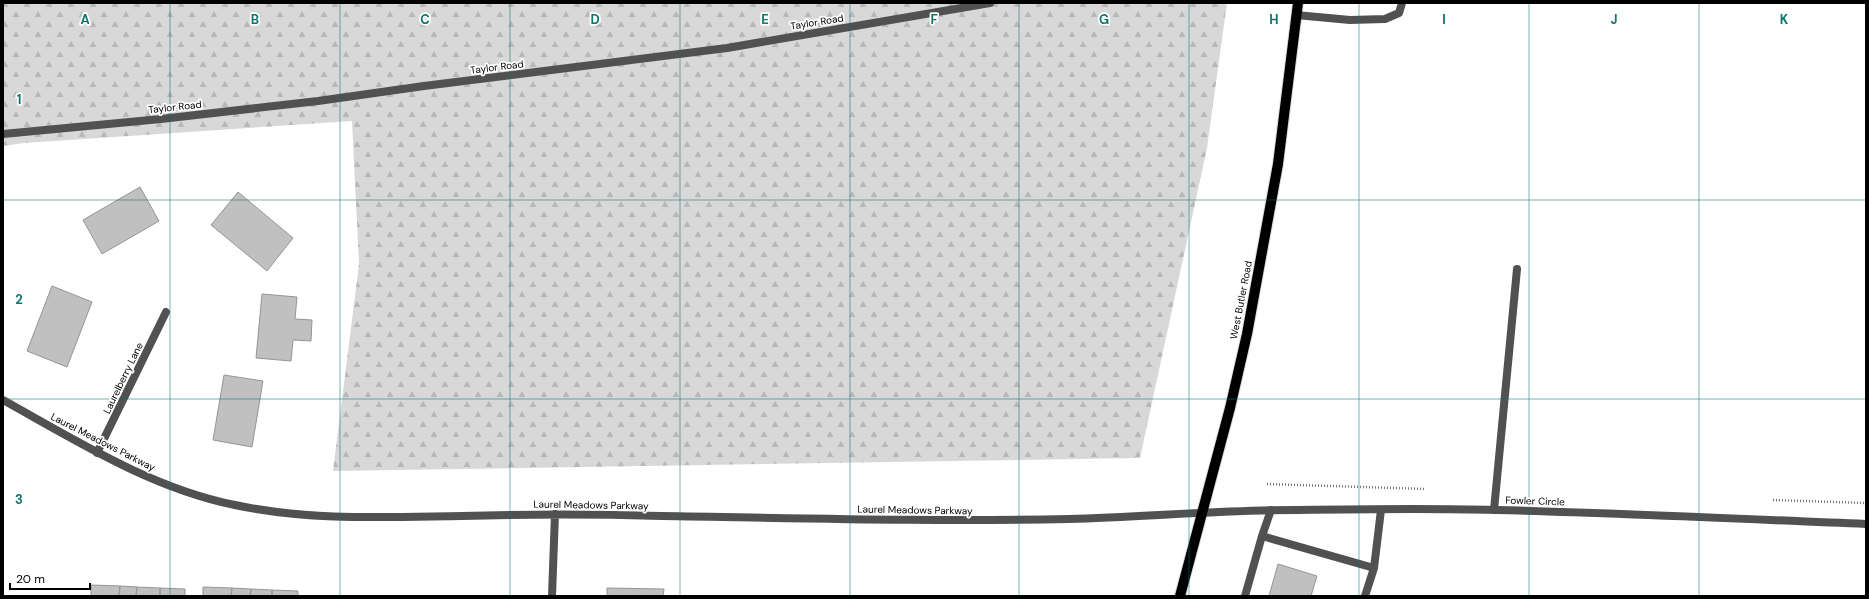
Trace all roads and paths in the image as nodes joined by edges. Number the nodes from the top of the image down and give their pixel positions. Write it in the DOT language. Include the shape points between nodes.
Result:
graph roads {
  1 [pos="990,3"];
  2 [pos="1298,3"];
  3 [pos="1402,3"];
  4 [pos="1296,15"];
  5 [pos="3,134"];
  6 [pos="1517,269"];
  7 [pos="166,312"];
  8 [pos="3,400"];
  9 [pos="97,453"];
  10 [pos="1271,510"];
  11 [pos="1381,510"];
  12 [pos="1494,510"];
  13 [pos="1203,512"];
  14 [pos="555,514"];
  15 [pos="1866,524"];
  16 [pos="1262,536"];
  17 [pos="1374,568"];
  18 [pos="552,596"];
  19 [pos="1180,596"];
  20 [pos="1244,596"];
  21 [pos="1365,596"];
  1 -- 5 [label="street, Taylor Road" via="727,48 310,102"];
  2 -- 4 [label="main road, West Butler Road"];
  3 -- 4 [label="street" via="1399,13 1385,20"];
  4 -- 13 [label="main road, West Butler Road" via="1278,164 1247,334"];
  6 -- 12 [label="street"];
  7 -- 9 [label="street, Laurelberry Lane"];
  8 -- 9 [label="street, Laurel Meadows Parkway"];
  9 -- 14 [label="street, Laurel Meadows Parkway" via="159,482 194,494 229,504 298,515 378,517"];
  10 -- 11 [label="street, Fowler Circle"];
  10 -- 13 [label="street, Fowler Circle"];
  10 -- 16 [label="street"];
  11 -- 12 [label="street, Fowler Circle"];
  11 -- 17 [label="street"];
  12 -- 15 [label="street, Fowler Circle"];
  13 -- 14 [label="street, Laurel Meadows Parkway" via="1074,519 949,521"];
  13 -- 19 [label="main road, West Butler Road"];
  14 -- 18 [label="street"];
  16 -- 17 [label="street"];
  16 -- 20 [label="street"];
  17 -- 21 [label="street"];
}
